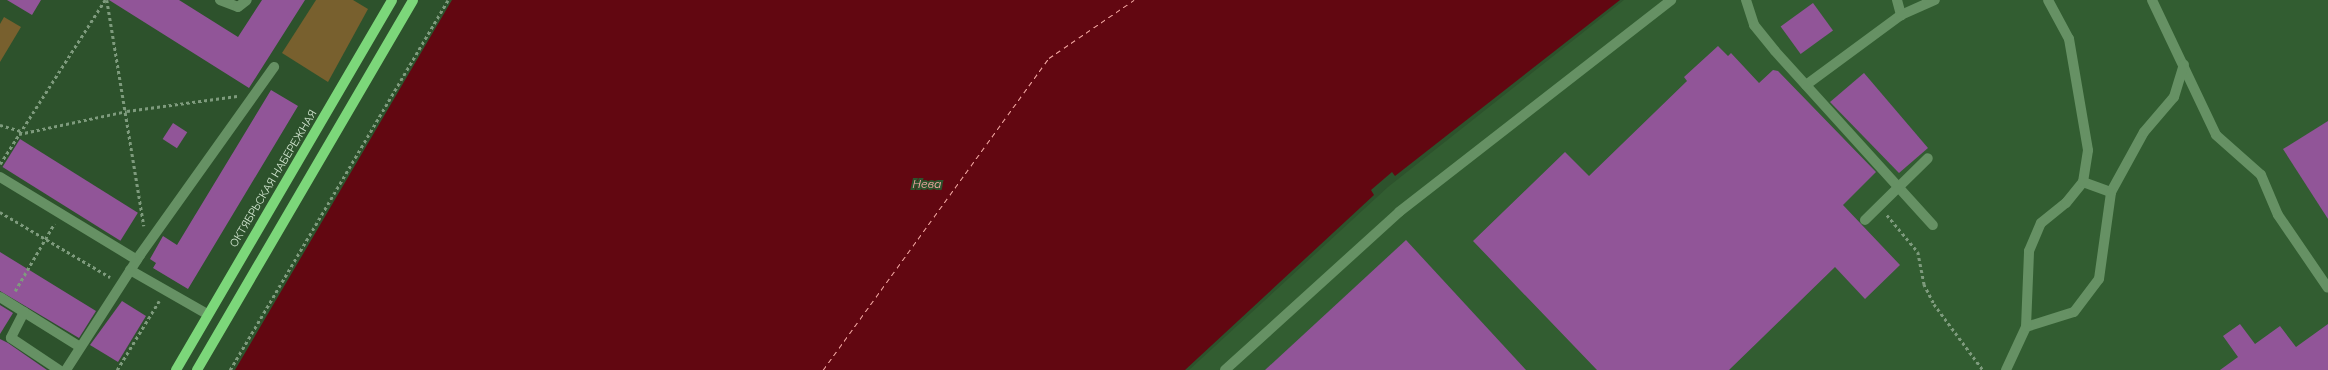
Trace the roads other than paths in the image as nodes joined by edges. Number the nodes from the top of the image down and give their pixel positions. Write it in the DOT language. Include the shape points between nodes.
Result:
graph roads {
  1 [pos="220,0"];
  2 [pos="247,0"];
  3 [pos="392,0"];
  4 [pos="412,0"];
  5 [pos="1671,0"];
  6 [pos="1746,0"];
  7 [pos="1897,0"];
  8 [pos="1935,0"];
  9 [pos="2048,0"];
  10 [pos="2152,0"];
  11 [pos="1901,15"];
  12 [pos="2184,65"];
  13 [pos="274,67"];
  14 [pos="1806,85"];
  15 [pos="1928,158"];
  16 [pos="0,177"];
  17 [pos="2083,182"];
  18 [pos="1899,187"];
  19 [pos="2111,192"];
  20 [pos="1865,220"];
  21 [pos="1933,225"];
  22 [pos="138,257"];
  23 [pos="130,270"];
  24 [pos="2328,288"];
  25 [pos="4,300"];
  26 [pos="24,312"];
  27 [pos="206,314"];
  28 [pos="2026,327"];
  29 [pos="80,347"];
  30 [pos="59,370"];
  31 [pos="66,370"];
  32 [pos="176,370"];
  33 [pos="197,370"];
  34 [pos="1225,370"];
  35 [pos="2006,370"];
  1 -- 2 [label="lane" via="238,7"];
  3 -- 27 [label="main road, ОКТЯБРЬСКАЯ НАБЕРЕЖНАЯ"];
  4 -- 33 [label="main road"];
  5 -- 34 [label="lane" via="1399,212"];
  6 -- 14 [label="lane" via="1754,25"];
  7 -- 11 [label="lane"];
  8 -- 11 [label="lane"];
  9 -- 17 [label="lane" via="2069,39 2088,150"];
  10 -- 12 [label="lane"];
  11 -- 14 [label="lane"];
  12 -- 19 [label="lane" via="2174,96 2144,132"];
  12 -- 24 [label="lane" via="2216,135 2261,175 2278,215"];
  13 -- 22 [label="lane"];
  14 -- 18 [label="lane"];
  15 -- 18 [label="lane"];
  16 -- 22 [label="lane"];
  17 -- 19 [label="lane"];
  17 -- 28 [label="lane" via="2066,203 2041,223 2029,250"];
  18 -- 20 [label="lane"];
  18 -- 21 [label="lane"];
  19 -- 28 [label="lane" via="2099,279 2074,312"];
  22 -- 23 [label="lane"];
  23 -- 27 [label="lane"];
  23 -- 29 [label="lane"];
  25 -- 26 [label="lane"];
  26 -- 29 [label="lane"];
  26 -- 30 [label="lane" via="11,338"];
  27 -- 32 [label="main road, ОКТЯБРЬСКАЯ НАБЕРЕЖНАЯ"];
  28 -- 35 [label="lane"];
  29 -- 31 [label="lane"];
}
